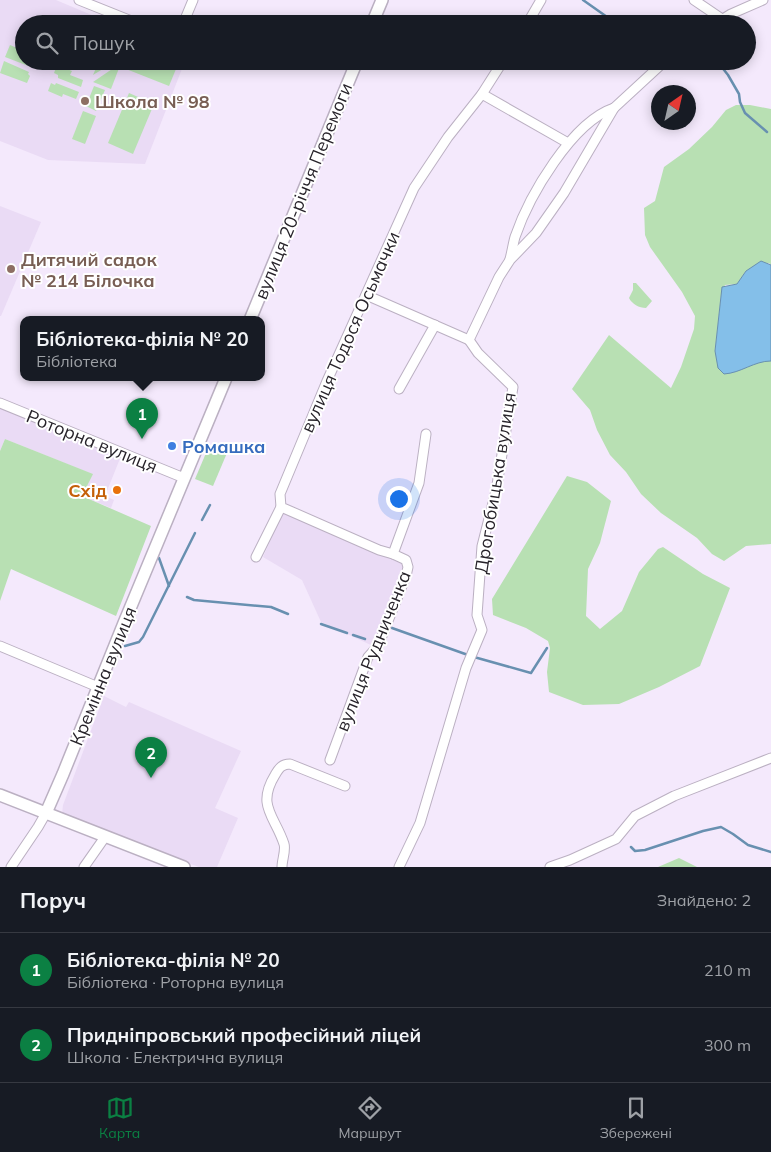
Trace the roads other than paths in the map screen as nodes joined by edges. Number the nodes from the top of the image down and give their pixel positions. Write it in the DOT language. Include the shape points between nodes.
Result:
graph roads {
  1 [pos="79,0"];
  2 [pos="192,0"];
  3 [pos="382,0"];
  4 [pos="541,0"];
  5 [pos="694,0"];
  6 [pos="763,0"];
  7 [pos="117,15"];
  8 [pos="186,15"];
  9 [pos="376,15"];
  10 [pos="532,15"];
  11 [pos="711,15"];
  12 [pos="731,15"];
  13 [pos="353,70"];
  14 [pos="497,70"];
  15 [pos="655,70"];
  16 [pos="482,94"];
  17 [pos="614,108"];
  18 [pos="568,143"];
  19 [pos="510,260"];
  20 [pos="366,294"];
  21 [pos="252,316"];
  22 [pos="435,325"];
  23 [pos="469,340"];
  24 [pos="225,381"];
  25 [pos="399,389"];
  26 [pos="0,403"];
  27 [pos="426,434"];
  28 [pos="184,478"];
  29 [pos="280,508"];
  30 [pos="393,554"];
  31 [pos="256,557"];
  32 [pos="0,646"];
  33 [pos="98,687"];
  34 [pos="771,758"];
  35 [pos="330,760"];
  36 [pos="345,786"];
  37 [pos="0,794"];
  38 [pos="46,814"];
  39 [pos="105,837"];
  40 [pos="11,867"];
  41 [pos="84,867"];
  42 [pos="184,867"];
  43 [pos="282,867"];
  44 [pos="399,867"];
  45 [pos="550,867"];
  1 -- 7 [label="street"];
  2 -- 8 [label="street"];
  3 -- 9 [label="street"];
  4 -- 10 [label="street"];
  5 -- 11 [label="street"];
  6 -- 12 [label="street"];
  13 -- 21 [label="street, вулиця 20-річчя Перемоги"];
  14 -- 16 [label="street, вулиця Тодося Осьмачки"];
  15 -- 17 [label="street"];
  16 -- 18 [label="street"];
  16 -- 20 [label="street, вулиця Тодося Осьмачки" via="414,188"];
  17 -- 18 [label="street" via="598,115"];
  17 -- 19 [label="street" via="553,209"];
  18 -- 19 [label="street" via="523,219"];
  19 -- 23 [label="street"];
  20 -- 22 [label="street"];
  20 -- 29 [label="street, вулиця Тодося Осьмачки" via="285,481 280,494"];
  22 -- 23 [label="street"];
  22 -- 25 [label="street"];
  23 -- 44 [label="street, Дрогобицька вулиця" via="513,387 496,491 482,546 478,615 482,630 468,664 420,824"];
  24 -- 28 [label="street"];
  26 -- 28 [label="street, Роторна вулиця"];
  27 -- 30 [label="street, вулиця Рудниченка" via="419,483"];
  28 -- 33 [label="street, Кремінна вулиця"];
  29 -- 30 [label="street"];
  29 -- 31 [label="street"];
  30 -- 35 [label="street, вулиця Рудниченка" via="406,560 406,576 378,646 368,657"];
  32 -- 33 [label="street"];
  33 -- 38 [label="street, Кремінна вулиця"];
  34 -- 45 [label="street" via="674,796 635,816 616,839"];
  36 -- 43 [label="street" via="290,764 280,768 270,786 267,802 268,812 285,846"];
  37 -- 38 [label="street"];
  38 -- 39 [label="street"];
  38 -- 40 [label="street, Кремінна вулиця"];
  39 -- 41 [label="street"];
  39 -- 42 [label="street"];
}
